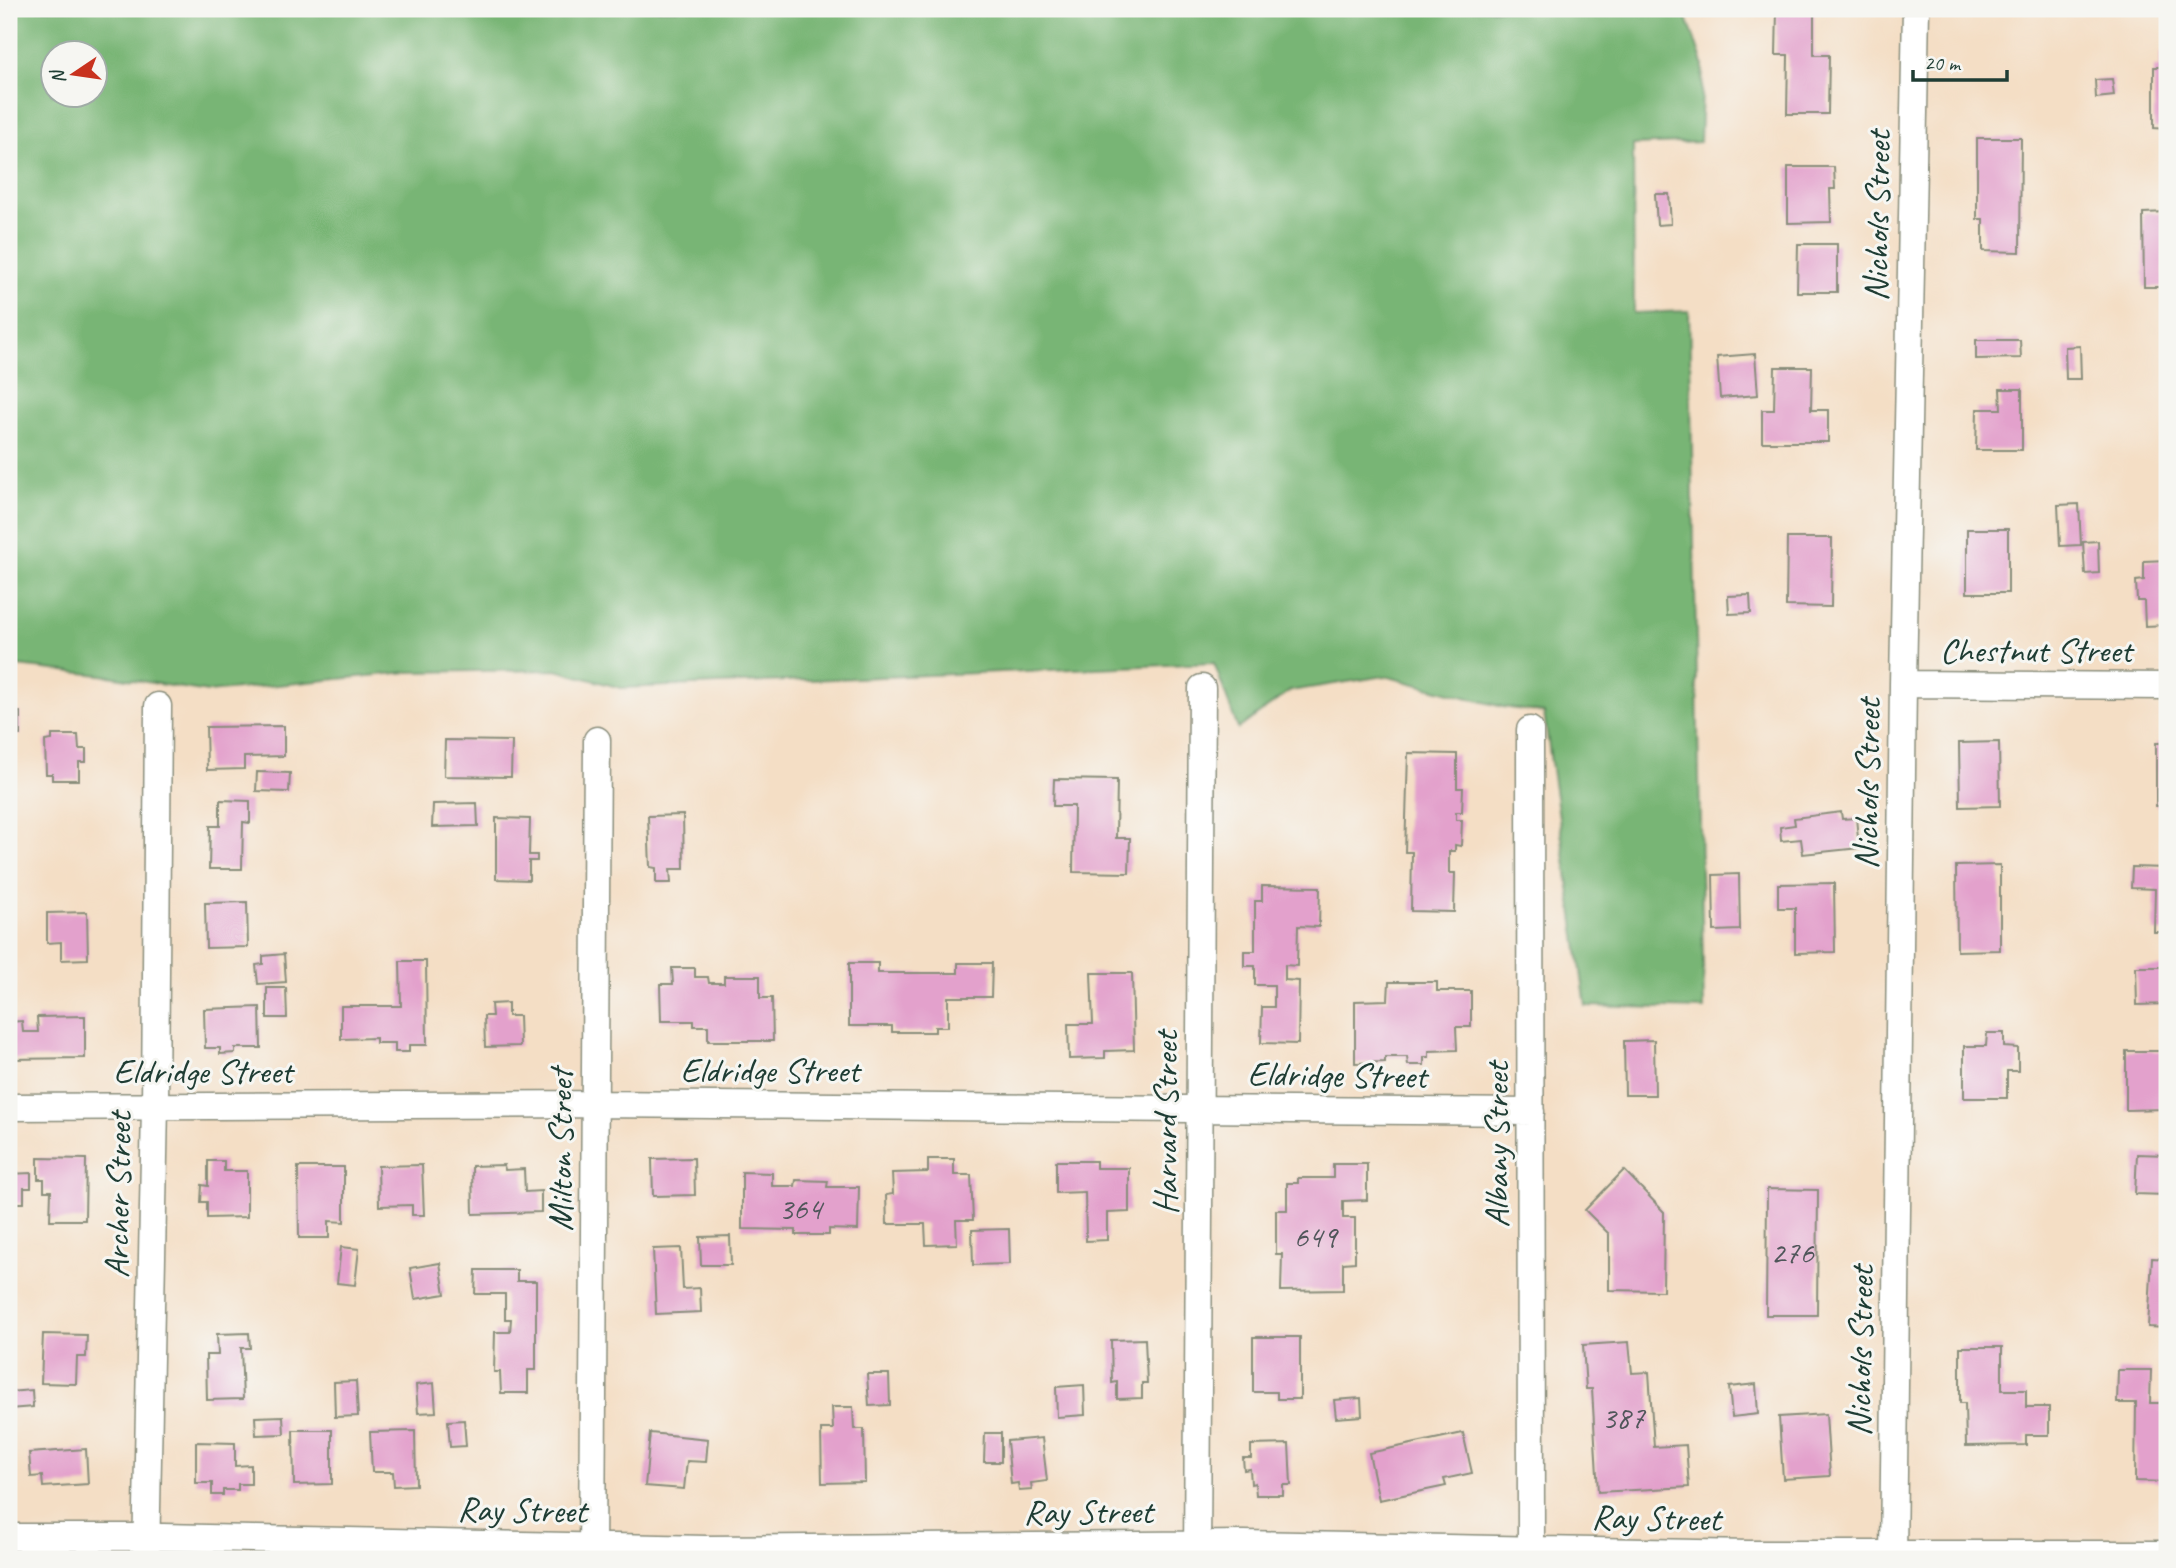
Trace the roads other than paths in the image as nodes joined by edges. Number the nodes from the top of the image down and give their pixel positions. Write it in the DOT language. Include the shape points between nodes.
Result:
graph roads {
  1 [pos="1916,9"];
  2 [pos="1903,684"];
  3 [pos="2167,686"];
  4 [pos="1202,688"];
  5 [pos="158,706"];
  6 [pos="1531,730"];
  7 [pos="597,740"];
  8 [pos="596,1104"];
  9 [pos="155,1106"];
  10 [pos="9,1107"];
  11 [pos="1201,1108"];
  12 [pos="1531,1112"];
  13 [pos="9,1538"];
  14 [pos="146,1548"];
  15 [pos="1197,1552"];
  16 [pos="592,1553"];
  17 [pos="2167,1554"];
  18 [pos="1531,1555"];
  19 [pos="1893,1557"];
  1 -- 2 [label="street, Nichols Street"];
  2 -- 3 [label="street, Chestnut Street"];
  2 -- 19 [label="street, Nichols Street"];
  4 -- 11 [label="street, Harvard Street"];
  5 -- 9 [label="street, Archer Street"];
  6 -- 12 [label="street, Albany Street"];
  7 -- 8 [label="street, Milton Street"];
  8 -- 9 [label="street, Eldridge Street"];
  8 -- 11 [label="street, Eldridge Street"];
  8 -- 16 [label="street, Milton Street"];
  9 -- 10 [label="street, Eldridge Street"];
  9 -- 14 [label="street, Archer Street"];
  11 -- 12 [label="street, Eldridge Street"];
  11 -- 15 [label="street, Harvard Street"];
  12 -- 18 [label="street, Albany Street"];
  13 -- 14 [label="street, Ray Street"];
  14 -- 16 [label="street, Ray Street"];
  15 -- 16 [label="street, Ray Street" via="706,1549"];
  15 -- 18 [label="street, Ray Street"];
  17 -- 19 [label="street, Ray Street"];
  18 -- 19 [label="street, Ray Street"];
}
